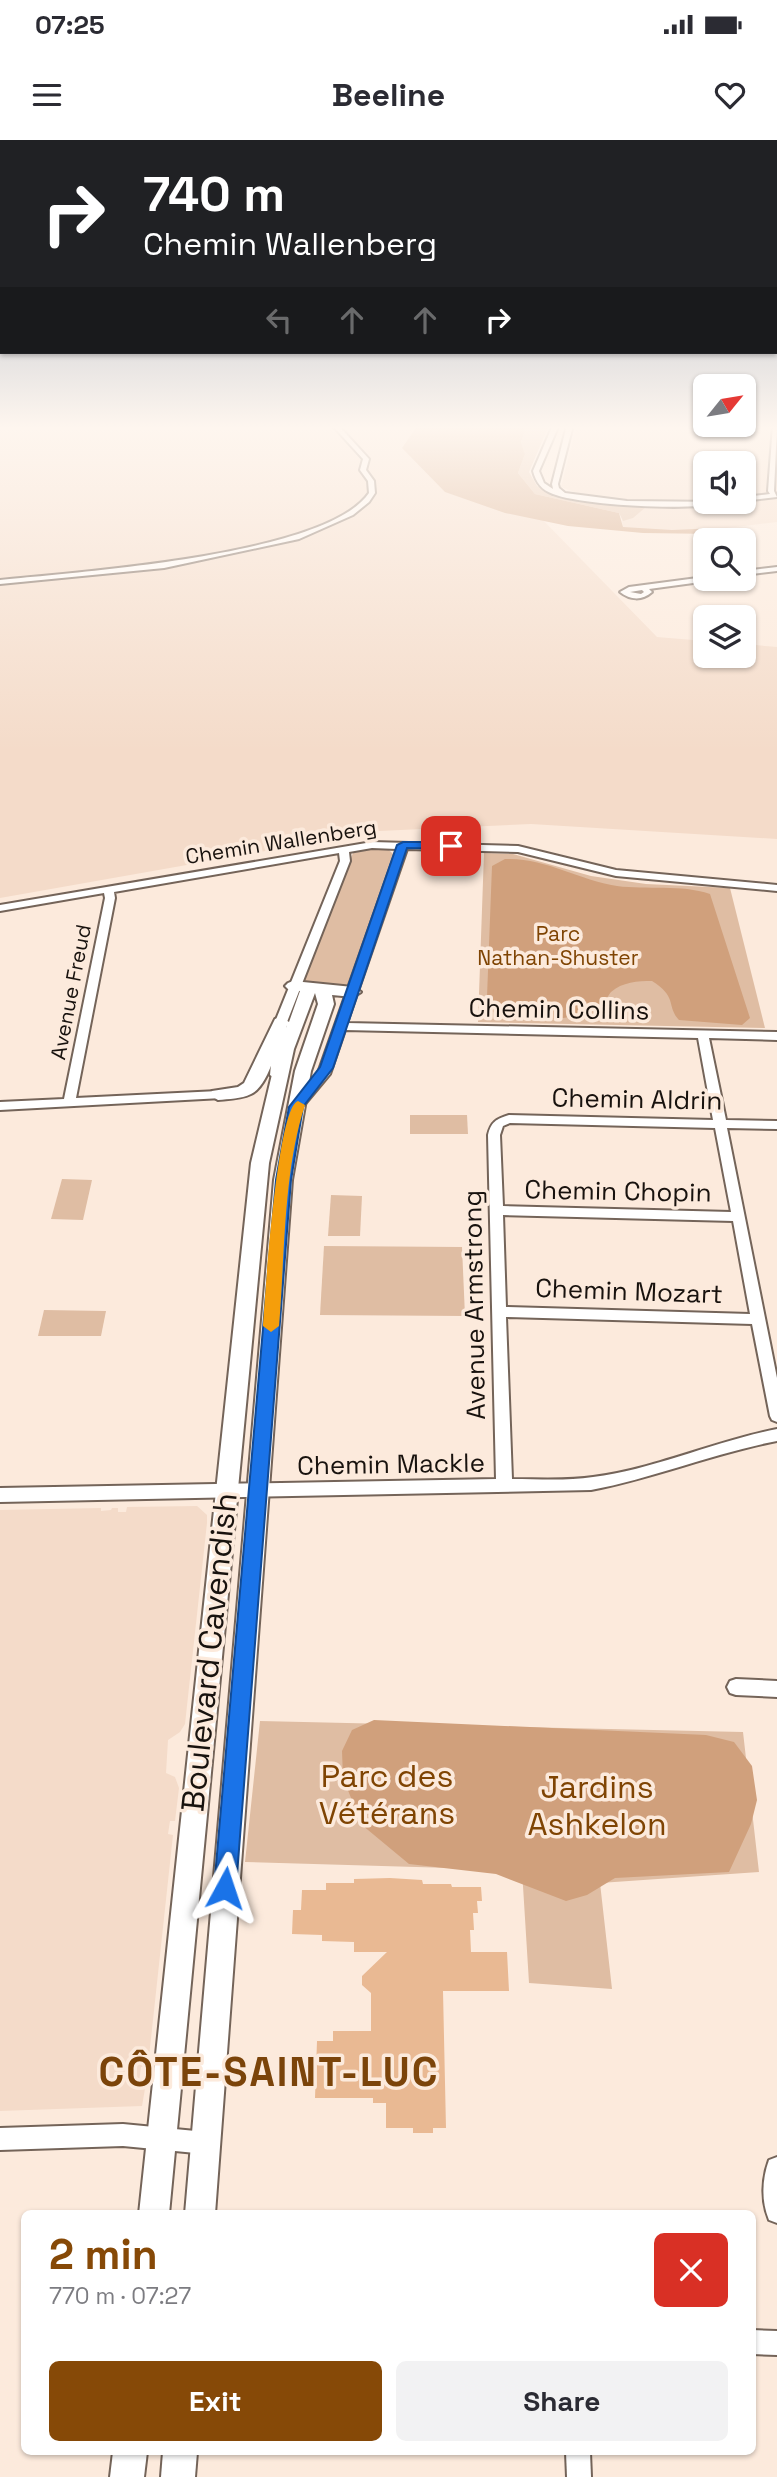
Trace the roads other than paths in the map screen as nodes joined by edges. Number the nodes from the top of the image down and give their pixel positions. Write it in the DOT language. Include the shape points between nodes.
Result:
graph roads {
  1 [pos="306,534"];
  2 [pos="775,571"];
  3 [pos="756,572"];
  4 [pos="693,581"];
  5 [pos="0,582"];
  6 [pos="644,587"];
  7 [pos="403,845"];
  8 [pos="344,848"];
  9 [pos="777,888"];
  10 [pos="108,890"];
  11 [pos="0,908"];
  12 [pos="309,988"];
  13 [pos="353,992"];
  14 [pos="281,1022"];
  15 [pos="341,1026"];
  16 [pos="703,1035"];
  17 [pos="777,1036"];
  18 [pos="276,1092"];
  19 [pos="218,1095"];
  20 [pos="69,1102"];
  21 [pos="0,1106"];
  22 [pos="296,1107"];
  23 [pos="269,1113"];
  24 [pos="497,1124"];
  25 [pos="721,1124"];
  26 [pos="777,1125"];
  27 [pos="497,1210"];
  28 [pos="737,1217"];
  29 [pos="499,1312"];
  30 [pos="757,1319"];
  31 [pos="777,1416"];
  32 [pos="777,1436"];
  33 [pos="504,1487"];
  34 [pos="257,1491"];
  35 [pos="225,1492"];
  36 [pos="0,1495"];
  37 [pos="736,1687"];
  38 [pos="777,1689"];
  39 [pos="0,2138"];
  40 [pos="161,2139"];
  41 [pos="206,2143"];
  42 [pos="777,2168"];
  43 [pos="154,2210"];
  44 [pos="200,2210"];
  45 [pos="777,2213"];
  46 [pos="756,2342"];
  47 [pos="777,2343"];
  48 [pos="130,2455"];
  49 [pos="180,2455"];
  50 [pos="578,2455"];
  51 [pos="127,2477"];
  52 [pos="178,2477"];
  53 [pos="579,2477"];
  1 -- 5 [label="street" via="163,566"];
  2 -- 3 [label="street"];
  4 -- 6 [label="street"];
  7 -- 8 [label="street, Chemin Wallenberg"];
  7 -- 9 [label="street, Chemin Wallenberg" via="511,848 616,873"];
  7 -- 13 [label="street"];
  8 -- 10 [label="street, Chemin Wallenberg"];
  8 -- 12 [label="street, Boulevard Cavendish" via="345,861"];
  10 -- 11 [label="street, Chemin Wallenberg"];
  10 -- 20 [label="street, Avenue Freud"];
  12 -- 13 [label="main road"];
  12 -- 14 [label="street, Boulevard Cavendish"];
  12 -- 18 [label="main road, Boulevard Cavendish"];
  12 -- 22 [label="main road, Boulevard Cavendish" via="326,1003"];
  13 -- 15 [label="street"];
  14 -- 18 [label="street, Boulevard Cavendish"];
  14 -- 19 [label="main road" via="252,1084 242,1091"];
  15 -- 16 [label="street, Chemin Collins"];
  15 -- 22 [label="street" via="324,1074"];
  16 -- 17 [label="street, Chemin Collins"];
  16 -- 25 [label="street"];
  18 -- 23 [label="main road, Boulevard Cavendish"];
  19 -- 20 [label="street"];
  19 -- 23 [label="main road" via="252,1099"];
  20 -- 21 [label="street"];
  22 -- 34 [label="main road, Boulevard Cavendish" via="283,1180"];
  23 -- 35 [label="main road, Boulevard Cavendish" via="257,1181"];
  24 -- 25 [label="street, Chemin Aldrin" via="509,1119"];
  24 -- 27 [label="street, Avenue Armstrong"];
  25 -- 26 [label="street, Chemin Aldrin"];
  25 -- 28 [label="street"];
  27 -- 28 [label="street, Chemin Chopin"];
  27 -- 29 [label="street, Avenue Armstrong"];
  28 -- 30 [label="street"];
  29 -- 30 [label="street, Chemin Mozart"];
  29 -- 33 [label="street, Avenue Armstrong"];
  30 -- 31 [label="street"];
  32 -- 33 [label="street, Chemin Mackle" via="622,1479"];
  33 -- 34 [label="street, Chemin Mackle"];
  34 -- 35 [label="street, Chemin Mackle"];
  34 -- 41 [label="main road, Boulevard Cavendish"];
  35 -- 36 [label="street, Chemin Mackle"];
  35 -- 40 [label="main road, Boulevard Cavendish"];
  37 -- 38 [label="street"];
  39 -- 40 [label="street" via="123,2135"];
  40 -- 41 [label="street"];
  40 -- 43 [label="main road, Boulevard Cavendish"];
  41 -- 44 [label="main road, Boulevard Cavendish"];
  42 -- 45 [label="street"];
  46 -- 47 [label="street"];
  48 -- 51 [label="main road"];
  49 -- 52 [label="main road"];
  50 -- 53 [label="street"];
}
